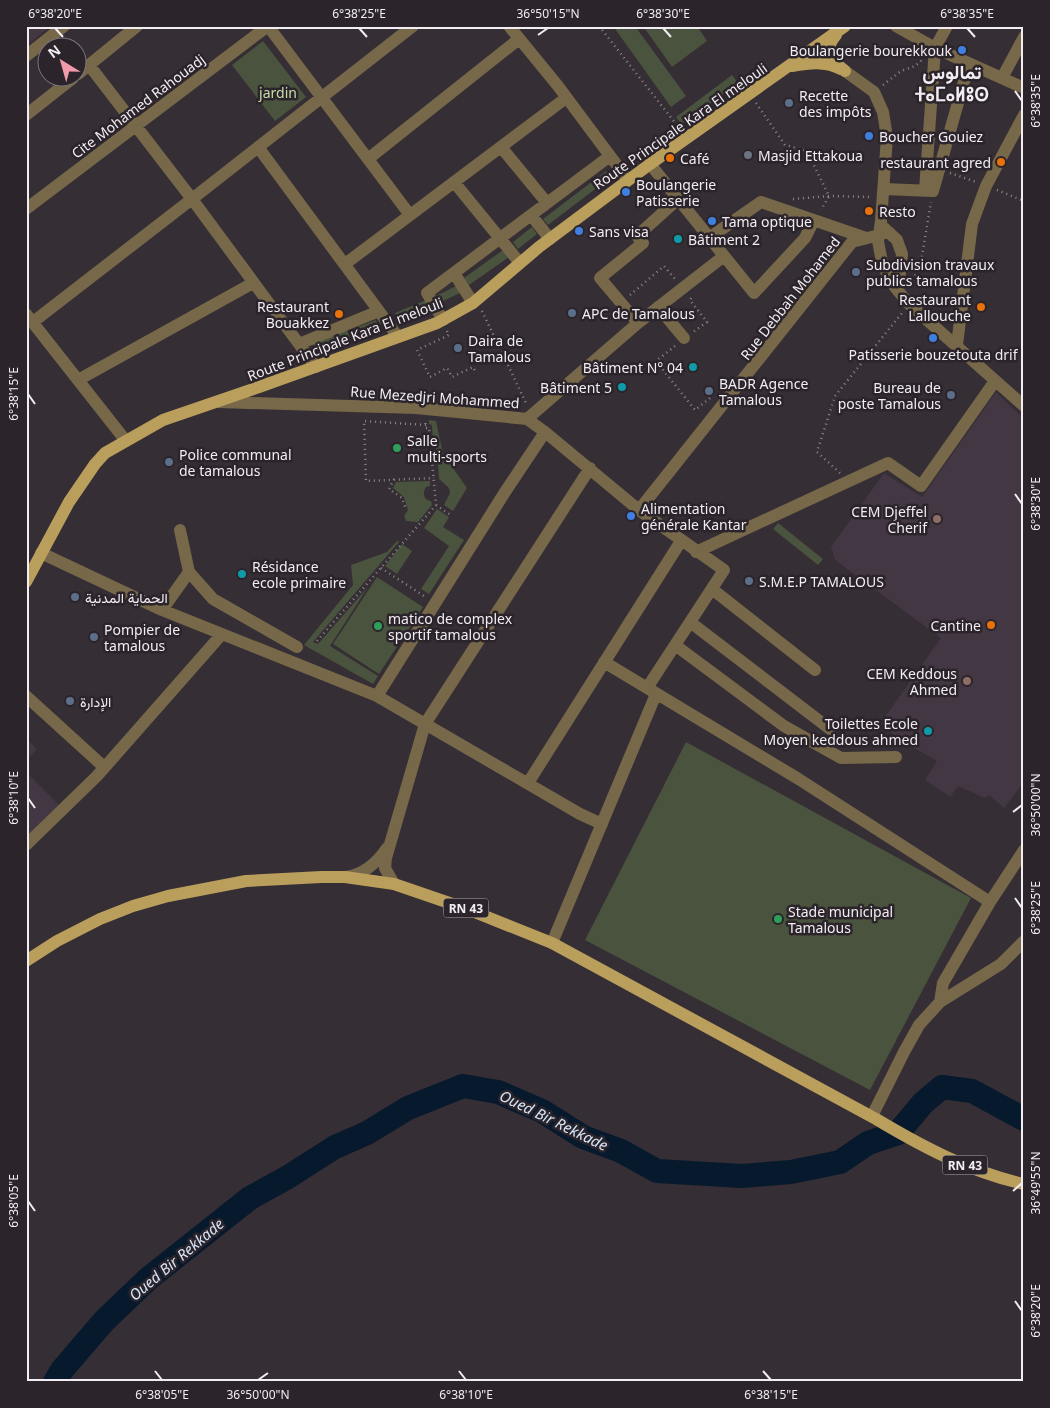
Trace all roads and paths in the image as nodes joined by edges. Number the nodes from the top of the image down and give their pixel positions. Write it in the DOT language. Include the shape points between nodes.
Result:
graph roads {
  1 [pos="64,26"];
  2 [pos="137,26"];
  3 [pos="268,26"];
  4 [pos="413,26"];
  5 [pos="509,26"];
  6 [pos="599,26"];
  7 [pos="845,26"];
  8 [pos="896,26"];
  9 [pos="947,26"];
  10 [pos="1024,37"];
  11 [pos="520,39"];
  12 [pos="935,48"];
  13 [pos="26,56"];
  14 [pos="969,64"];
  15 [pos="89,66"];
  16 [pos="790,66"];
  17 [pos="845,71"];
  18 [pos="1002,78"];
  19 [pos="60,88"];
  20 [pos="1024,88"];
  21 [pos="874,92"];
  22 [pos="750,94"];
  23 [pos="322,98"];
  24 [pos="566,98"];
  25 [pos="26,115"];
  26 [pos="1024,115"];
  27 [pos="136,127"];
  28 [pos="686,138"];
  29 [pos="258,147"];
  30 [pos="501,147"];
  31 [pos="610,156"];
  32 [pos="368,159"];
  33 [pos="650,164"];
  34 [pos="939,169"];
  35 [pos="628,180"];
  36 [pos="454,182"];
  37 [pos="986,186"];
  38 [pos="929,191"];
  39 [pos="883,193"];
  40 [pos="829,196"];
  41 [pos="192,199"];
  42 [pos="678,199"];
  43 [pos="790,199"];
  44 [pos="1024,201"];
  45 [pos="547,204"];
  46 [pos="26,209"];
  47 [pos="410,216"];
  48 [pos="531,216"];
  49 [pos="814,220"];
  50 [pos="884,234"];
  51 [pos="709,238"];
  52 [pos="866,238"];
  53 [pos="500,239"];
  54 [pos="550,239"];
  55 [pos="724,256"];
  56 [pos="520,263"];
  57 [pos="345,264"];
  58 [pos="454,273"];
  59 [pos="682,275"];
  60 [pos="895,279"];
  61 [pos="253,283"];
  62 [pos="905,298"];
  63 [pos="475,302"];
  64 [pos="620,304"];
  65 [pos="658,307"];
  66 [pos="379,311"];
  67 [pos="30,318"];
  68 [pos="443,320"];
  69 [pos="638,323"];
  70 [pos="398,337"];
  71 [pos="684,338"];
  72 [pos="299,344"];
  73 [pos="957,345"];
  74 [pos="316,367"];
  75 [pos="476,373"];
  76 [pos="78,380"];
  77 [pos="995,381"];
  78 [pos="254,389"];
  79 [pos="215,402"];
  80 [pos="262,403"];
  81 [pos="1024,406"];
  82 [pos="426,409"];
  83 [pos="526,419"];
  84 [pos="426,425"];
  85 [pos="546,432"];
  86 [pos="126,441"];
  87 [pos="590,468"];
  88 [pos="434,478"];
  89 [pos="394,479"];
  90 [pos="849,481"];
  91 [pos="436,505"];
  92 [pos="406,509"];
  93 [pos="639,510"];
  94 [pos="452,516"];
  95 [pos="180,530"];
  96 [pos="681,541"];
  97 [pos="696,552"];
  98 [pos="41,553"];
  99 [pos="381,568"];
  100 [pos="189,572"];
  101 [pos="26,582"];
  102 [pos="712,589"];
  103 [pos="424,596"];
  104 [pos="162,610"];
  105 [pos="690,622"];
  106 [pos="222,634"];
  107 [pos="317,641"];
  108 [pos="675,645"];
  109 [pos="297,647"];
  110 [pos="604,662"];
  111 [pos="815,670"];
  112 [pos="652,691"];
  113 [pos="26,696"];
  114 [pos="377,696"];
  115 [pos="425,724"];
  116 [pos="830,728"];
  117 [pos="896,757"];
  118 [pos="104,768"];
  119 [pos="528,784"];
  120 [pos="602,824"];
  121 [pos="26,846"];
  122 [pos="389,846"];
  123 [pos="1024,850"];
  124 [pos="345,877"];
  125 [pos="394,884"];
  126 [pos="990,902"];
  127 [pos="1024,941"];
  128 [pos="552,943"];
  129 [pos="26,961"];
  130 [pos="940,1002"];
  131 [pos="874,1118"];
  132 [pos="1024,1184"];
  1 -- 13 [label="street"];
  2 -- 15 [label="street"];
  3 -- 23 [label="street"];
  3 -- 27 [label="street, Cite Mohamed Rahouadj"];
  4 -- 23 [label="street"];
  5 -- 11 [label="street"];
  6 -- 28 [label="path"];
  7 -- 16 [label="main road, Route Principale Kara El melouli"];
  7 -- 17 [label="main road" via="828,49 832,59"];
  8 -- 12 [label="street"];
  9 -- 12 [label="street"];
  10 -- 18 [label="street"];
  11 -- 24 [label="street"];
  11 -- 32 [label="street"];
  12 -- 14 [label="street"];
  12 -- 21 [label="path" via="915,66 901,71"];
  12 -- 38 [label="street"];
  14 -- 18 [label="street"];
  14 -- 34 [label="street"];
  15 -- 27 [label="street"];
  16 -- 17 [label="main road" via="820,62"];
  16 -- 22 [label="main road, Route Principale Kara El melouli"];
  17 -- 21 [label="street"];
  18 -- 20 [label="street"];
  19 -- 25 [label="street"];
  21 -- 39 [label="street" via="883,112 886,131"];
  22 -- 28 [label="main road, Route Principale Kara El melouli"];
  22 -- 40 [label="path" via="785,145 806,151"];
  23 -- 29 [label="street"];
  23 -- 32 [label="street"];
  24 -- 30 [label="street"];
  24 -- 31 [label="street"];
  26 -- 37 [label="street"];
  27 -- 41 [label="street"];
  27 -- 46 [label="street, Cite Mohamed Rahouadj"];
  28 -- 33 [label="main road, Route Principale Kara El melouli"];
  29 -- 41 [label="street"];
  29 -- 57 [label="street"];
  30 -- 36 [label="street"];
  30 -- 45 [label="street"];
  31 -- 35 [label="street"];
  31 -- 45 [label="street"];
  32 -- 47 [label="street"];
  33 -- 35 [label="main road, Route Principale Kara El melouli"];
  33 -- 42 [label="street"];
  34 -- 37 [label="path"];
  34 -- 38 [label="street"];
  35 -- 54 [label="main road, Route Principale Kara El melouli"];
  36 -- 47 [label="street"];
  36 -- 53 [label="street"];
  37 -- 44 [label="path"];
  37 -- 73 [label="street" via="972,224"];
  38 -- 39 [label="street"];
  38 -- 62 [label="path" via="922,256"];
  39 -- 40 [label="path"];
  39 -- 50 [label="street" via="881,221"];
  40 -- 43 [label="path"];
  40 -- 49 [label="path"];
  41 -- 61 [label="street"];
  41 -- 67 [label="street"];
  42 -- 51 [label="street"];
  42 -- 64 [label="street" via="637,236 643,243 600,278"];
  45 -- 48 [label="street"];
  47 -- 57 [label="street"];
  48 -- 53 [label="street"];
  48 -- 54 [label="street"];
  49 -- 51 [label="street" via="762,202"];
  49 -- 52 [label="street"];
  49 -- 55 [label="street" via="805,238 754,293"];
  50 -- 52 [label="street, Rue Debbah Mohamed"];
  50 -- 60 [label="street" via="878,241 882,262"];
  50 -- 60 [label="street" via="897,240 902,254"];
  51 -- 55 [label="street"];
  52 -- 93 [label="street, Rue Debbah Mohamed" via="852,242"];
  53 -- 56 [label="street"];
  53 -- 58 [label="street"];
  54 -- 56 [label="main road, Route Principale Kara El melouli"];
  55 -- 65 [label="street"];
  56 -- 63 [label="main road, Route Principale Kara El melouli"];
  57 -- 66 [label="street"];
  58 -- 63 [label="street"];
  58 -- 68 [label="street" via="427,294"];
  59 -- 64 [label="path" via="676,280 664,266"];
  60 -- 62 [label="street"];
  61 -- 72 [label="street"];
  61 -- 76 [label="street"];
  62 -- 73 [label="street"];
  62 -- 90 [label="path" via="835,396 817,452"];
  63 -- 68 [label="main road, Route Principale Kara El melouli"];
  63 -- 83 [label="path" via="530,410"];
  64 -- 69 [label="street"];
  65 -- 69 [label="street"];
  65 -- 71 [label="street"];
  66 -- 70 [label="street"];
  66 -- 72 [label="street"];
  67 -- 76 [label="street"];
  68 -- 70 [label="main road, Route Principale Kara El melouli"];
  68 -- 75 [label="path" via="449,335 417,350 430,377 447,368 452,377 473,367"];
  69 -- 83 [label="street"];
  70 -- 74 [label="main road, Route Principale Kara El melouli"];
  72 -- 74 [label="street"];
  73 -- 77 [label="street"];
  74 -- 78 [label="main road, Route Principale Kara El melouli"];
  76 -- 86 [label="street"];
  77 -- 81 [label="street"];
  77 -- 90 [label="street" via="921,486 888,463"];
  78 -- 79 [label="main road, Route Principale Kara El melouli"];
  78 -- 80 [label="street" via="248,396"];
  79 -- 80 [label="street, Rue Mezedjri Mohammed"];
  79 -- 86 [label="main road, Route Principale Kara El melouli" via="163,420"];
  80 -- 82 [label="street, Rue Mezedjri Mohammed"];
  82 -- 83 [label="street, Rue Mezedjri Mohammed"];
  82 -- 84 [label="path"];
  83 -- 85 [label="street, Rue Mezedjri Mohammed"];
  84 -- 88 [label="path" via="429,428"];
  84 -- 89 [label="path" via="364,421 366,481"];
  85 -- 87 [label="street, Rue Mezedjri Mohammed"];
  85 -- 114 [label="street"];
  86 -- 98 [label="main road, Route Principale Kara El melouli" via="95,464 69,502"];
  87 -- 93 [label="street, Rue Mezedjri Mohammed"];
  87 -- 115 [label="street"];
  88 -- 89 [label="path"];
  88 -- 91 [label="path"];
  89 -- 92 [label="path" via="389,489 402,498"];
  90 -- 97 [label="street"];
  91 -- 94 [label="path"];
  91 -- 99 [label="path"];
  93 -- 96 [label="street, Rue Mezedjri Mohammed"];
  95 -- 100 [label="street"];
  96 -- 97 [label="street, Rue Mezedjri Mohammed"];
  96 -- 110 [label="street"];
  97 -- 102 [label="street, Rue Mezedjri Mohammed" via="724,570"];
  98 -- 101 [label="main road, Route Principale Kara El melouli"];
  98 -- 104 [label="street"];
  99 -- 103 [label="path"];
  99 -- 107 [label="path"];
  100 -- 104 [label="street"];
  100 -- 109 [label="street" via="213,599"];
  102 -- 105 [label="street"];
  102 -- 111 [label="street"];
  104 -- 106 [label="street"];
  105 -- 108 [label="street"];
  105 -- 116 [label="street"];
  106 -- 114 [label="street"];
  106 -- 118 [label="street"];
  108 -- 112 [label="street"];
  108 -- 117 [label="street" via="784,726 841,758"];
  110 -- 112 [label="street"];
  110 -- 119 [label="street"];
  112 -- 120 [label="street"];
  112 -- 126 [label="street" via="797,778"];
  113 -- 118 [label="street"];
  114 -- 115 [label="street"];
  115 -- 119 [label="street"];
  115 -- 122 [label="street"];
  118 -- 121 [label="street"];
  119 -- 120 [label="street"];
  120 -- 128 [label="street"];
  122 -- 124 [label="street" via="381,858 365,871"];
  122 -- 125 [label="street" via="385,868"];
  123 -- 126 [label="street"];
  124 -- 125 [label="main road, RN 43"];
  124 -- 129 [label="main road, RN 43" via="246,881 168,896 100,919"];
  125 -- 128 [label="main road, RN 43" via="467,908"];
  126 -- 130 [label="street" via="943,983"];
  127 -- 130 [label="street" via="1001,964"];
  128 -- 131 [label="main road, RN 43"];
  130 -- 131 [label="street" via="919,1025"];
  131 -- 132 [label="main road, RN 43" via="942,1156 998,1178"];
}
